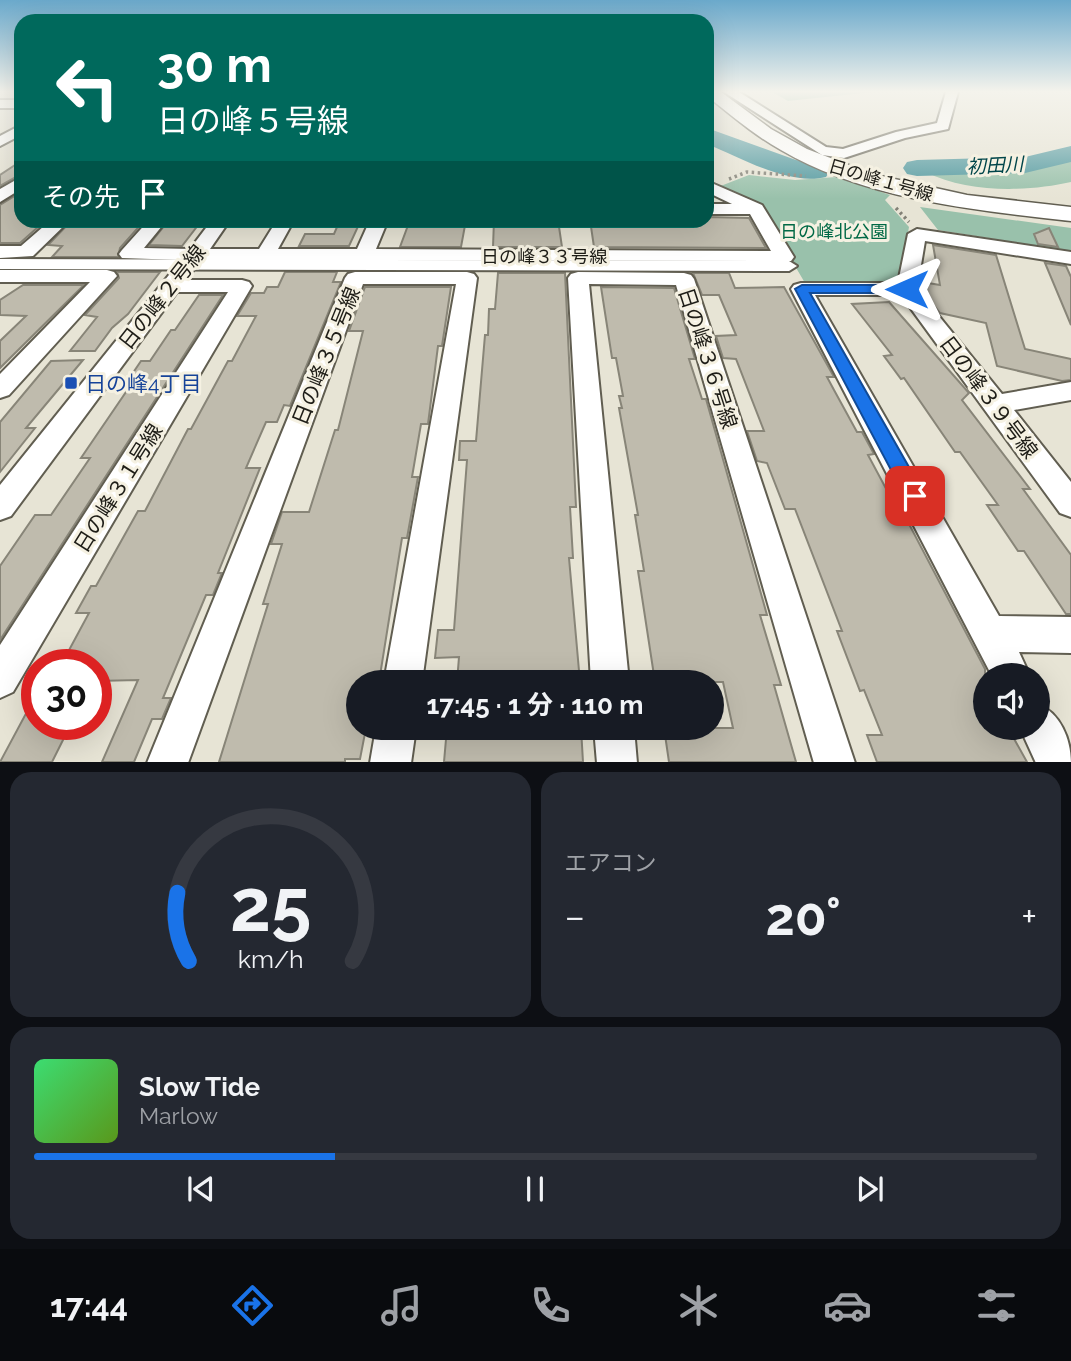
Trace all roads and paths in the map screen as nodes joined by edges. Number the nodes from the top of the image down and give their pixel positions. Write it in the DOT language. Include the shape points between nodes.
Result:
graph roads {
  1 [pos="762,128"];
  2 [pos="785,128"];
  3 [pos="937,128"];
  4 [pos="820,170"];
  5 [pos="747,172"];
  6 [pos="714,189"];
  7 [pos="890,200"];
  8 [pos="714,209"];
  9 [pos="756,209"];
  10 [pos="1071,214"];
  11 [pos="53,228"];
  12 [pos="152,228"];
  13 [pos="216,228"];
  14 [pos="281,228"];
  15 [pos="376,228"];
  16 [pos="917,234"];
  17 [pos="0,251"];
  18 [pos="265,254"];
  19 [pos="365,255"];
  20 [pos="1071,258"];
  21 [pos="0,264"];
  22 [pos="184,269"];
  23 [pos="0,276"];
  24 [pos="795,278"];
  25 [pos="907,289"];
  26 [pos="0,389"];
  27 [pos="1071,391"];
  28 [pos="994,405"];
  29 [pos="1071,504"];
  30 [pos="0,507"];
  31 [pos="991,634"];
  32 [pos="1071,635"];
  33 [pos="1006,663"];
  34 [pos="405,670"];
  35 [pos="609,670"];
  36 [pos="0,679"];
  37 [pos="394,740"];
  38 [pos="615,740"];
  39 [pos="1046,740"];
  40 [pos="167,762"];
  41 [pos="390,762"];
  42 [pos="617,762"];
  43 [pos="835,762"];
  44 [pos="1058,762"];
  1 -- 4 [label="street, 日の峰１号線"];
  2 -- 3 [label="street" via="822,151 844,154"];
  4 -- 5 [label="path" via="790,177"];
  4 -- 10 [label="street, 日の峰１号線" via="976,204"];
  6 -- 9 [label="street"];
  7 -- 16 [label="path"];
  8 -- 9 [label="street"];
  9 -- 19 [label="street, 日の峰３３号線" via="784,257"];
  11 -- 17 [label="street" via="26,251"];
  12 -- 22 [label="street" via="129,254"];
  13 -- 22 [label="street, 日の峰２号線"];
  14 -- 18 [label="street"];
  15 -- 19 [label="street"];
  16 -- 20 [label="street"];
  16 -- 25 [label="street"];
  18 -- 19 [label="street, 日の峰３３号線"];
  18 -- 22 [label="street, 日の峰３３号線"];
  21 -- 22 [label="street"];
  22 -- 24 [label="street"];
  22 -- 30 [label="street, 日の峰２号線"];
  22 -- 36 [label="street, 日の峰３１号線" via="242,286"];
  23 -- 26 [label="street" via="107,276"];
  24 -- 25 [label="street"];
  24 -- 31 [label="street"];
  25 -- 28 [label="street, 日の峰３９号線"];
  27 -- 28 [label="street"];
  28 -- 29 [label="street, 日の峰３９号線"];
  31 -- 32 [label="street"];
  31 -- 33 [label="street"];
  34 -- 40 [label="street, 日の峰３５号線" via="467,278 355,278"];
  35 -- 43 [label="street, 日の峰３６号線" via="578,278 684,279"];
  37 -- 41 [label="street"];
  38 -- 42 [label="street"];
  39 -- 44 [label="street"];
}
